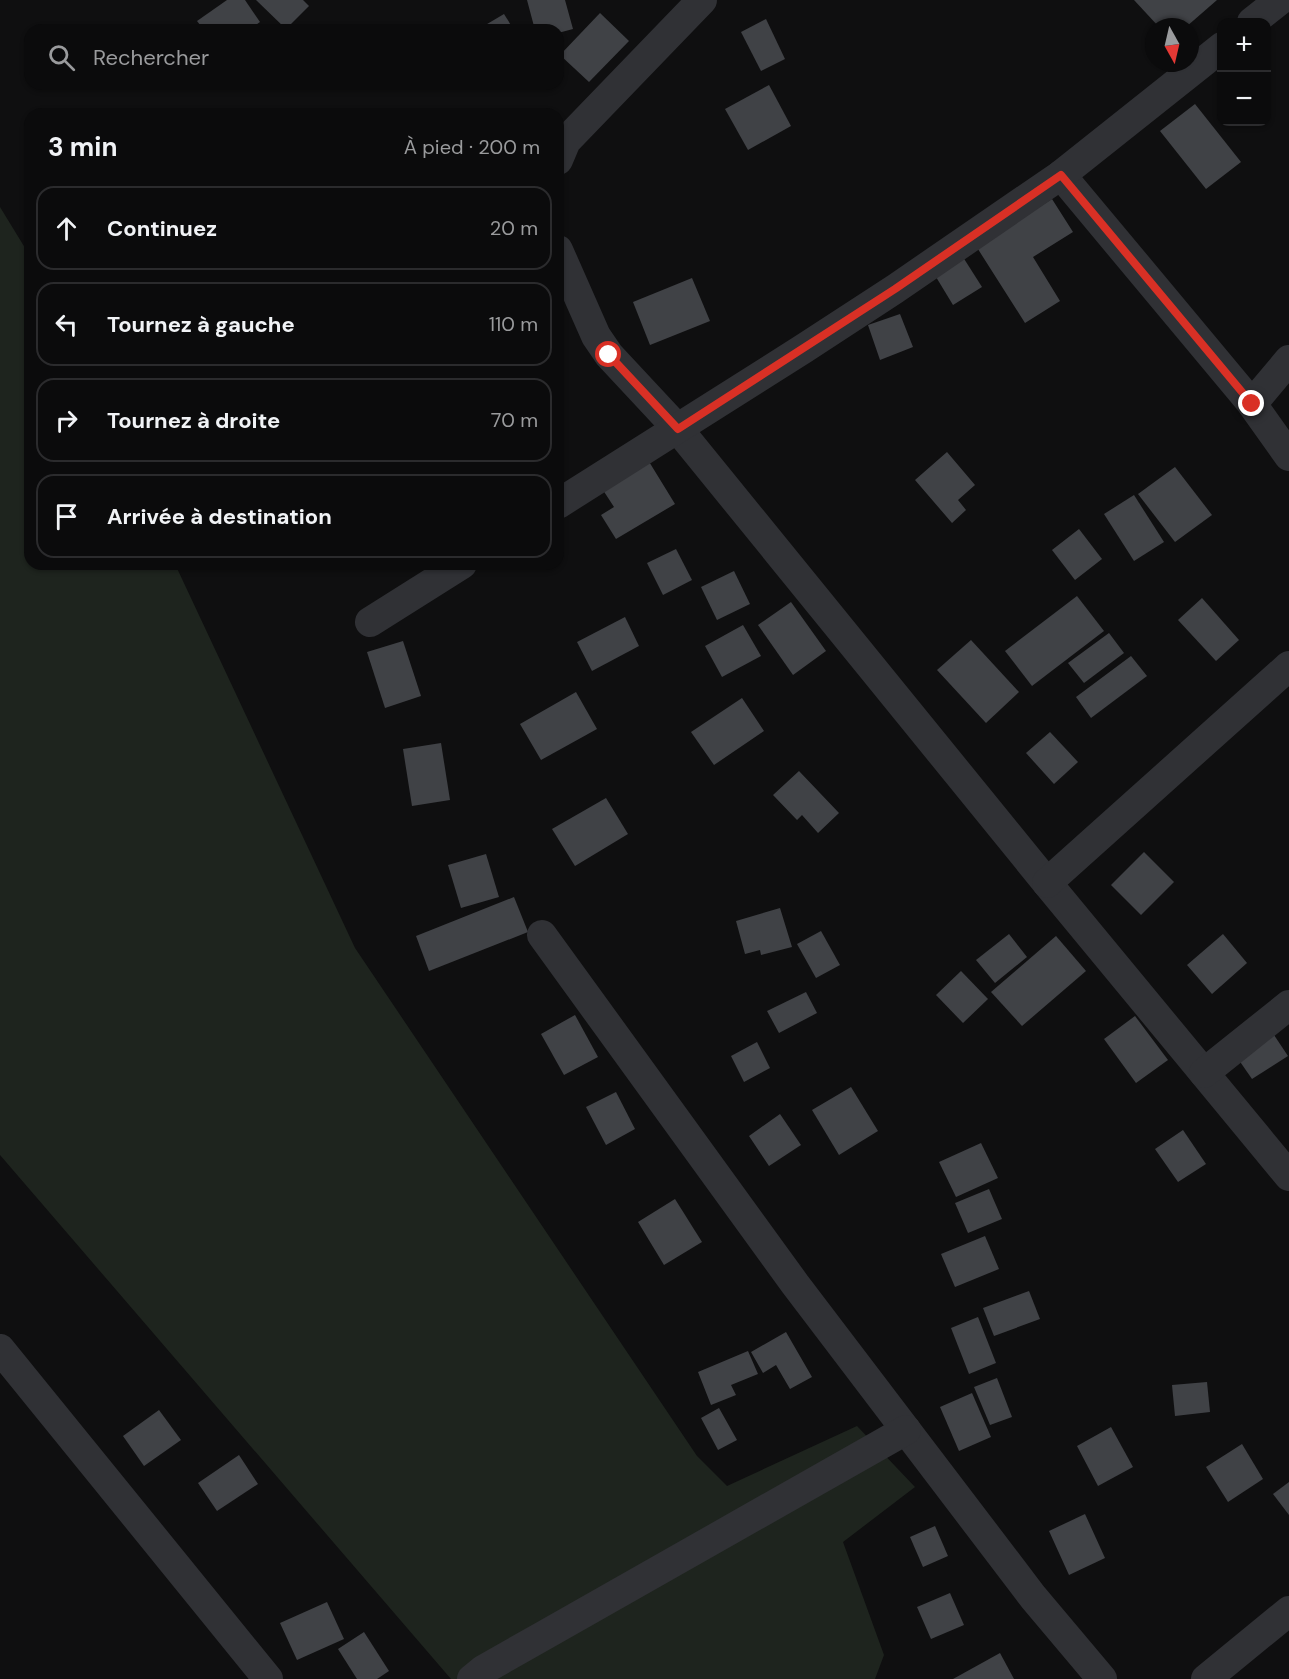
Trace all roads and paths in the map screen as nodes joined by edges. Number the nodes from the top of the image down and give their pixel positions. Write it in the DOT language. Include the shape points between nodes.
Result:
graph roads {
  1 [pos="702,0"];
  2 [pos="1280,0"];
  3 [pos="1257,18"];
  4 [pos="1217,50"];
  5 [pos="564,146"];
  6 [pos="1061,175"];
  7 [pos="564,264"];
  8 [pos="1289,360"];
  9 [pos="1252,404"];
  10 [pos="678,429"];
  11 [pos="1289,456"];
  12 [pos="564,500"];
  13 [pos="452,570"];
  14 [pos="370,622"];
  15 [pos="1289,666"];
  16 [pos="1047,883"];
  17 [pos="542,935"];
  18 [pos="1289,1005"];
  19 [pos="1204,1073"];
  20 [pos="1289,1176"];
  21 [pos="0,1349"];
  22 [pos="906,1430"];
  23 [pos="1289,1611"];
  24 [pos="268,1679"];
  25 [pos="472,1679"];
  26 [pos="1102,1679"];
  27 [pos="1206,1679"];
  1 -- 5 [label="street"];
  2 -- 3 [label="street"];
  4 -- 6 [label="street"];
  6 -- 9 [label="street"];
  6 -- 10 [label="street" via="895,289"];
  7 -- 10 [label="street" via="596,336 609,355"];
  8 -- 9 [label="street"];
  9 -- 11 [label="street"];
  10 -- 12 [label="street"];
  10 -- 16 [label="street"];
  13 -- 14 [label="street"];
  15 -- 16 [label="street"];
  16 -- 19 [label="street"];
  17 -- 22 [label="street"];
  18 -- 19 [label="street"];
  19 -- 20 [label="street"];
  21 -- 24 [label="street"];
  22 -- 25 [label="street"];
  22 -- 26 [label="street" via="1033,1597"];
  23 -- 27 [label="street"];
}
